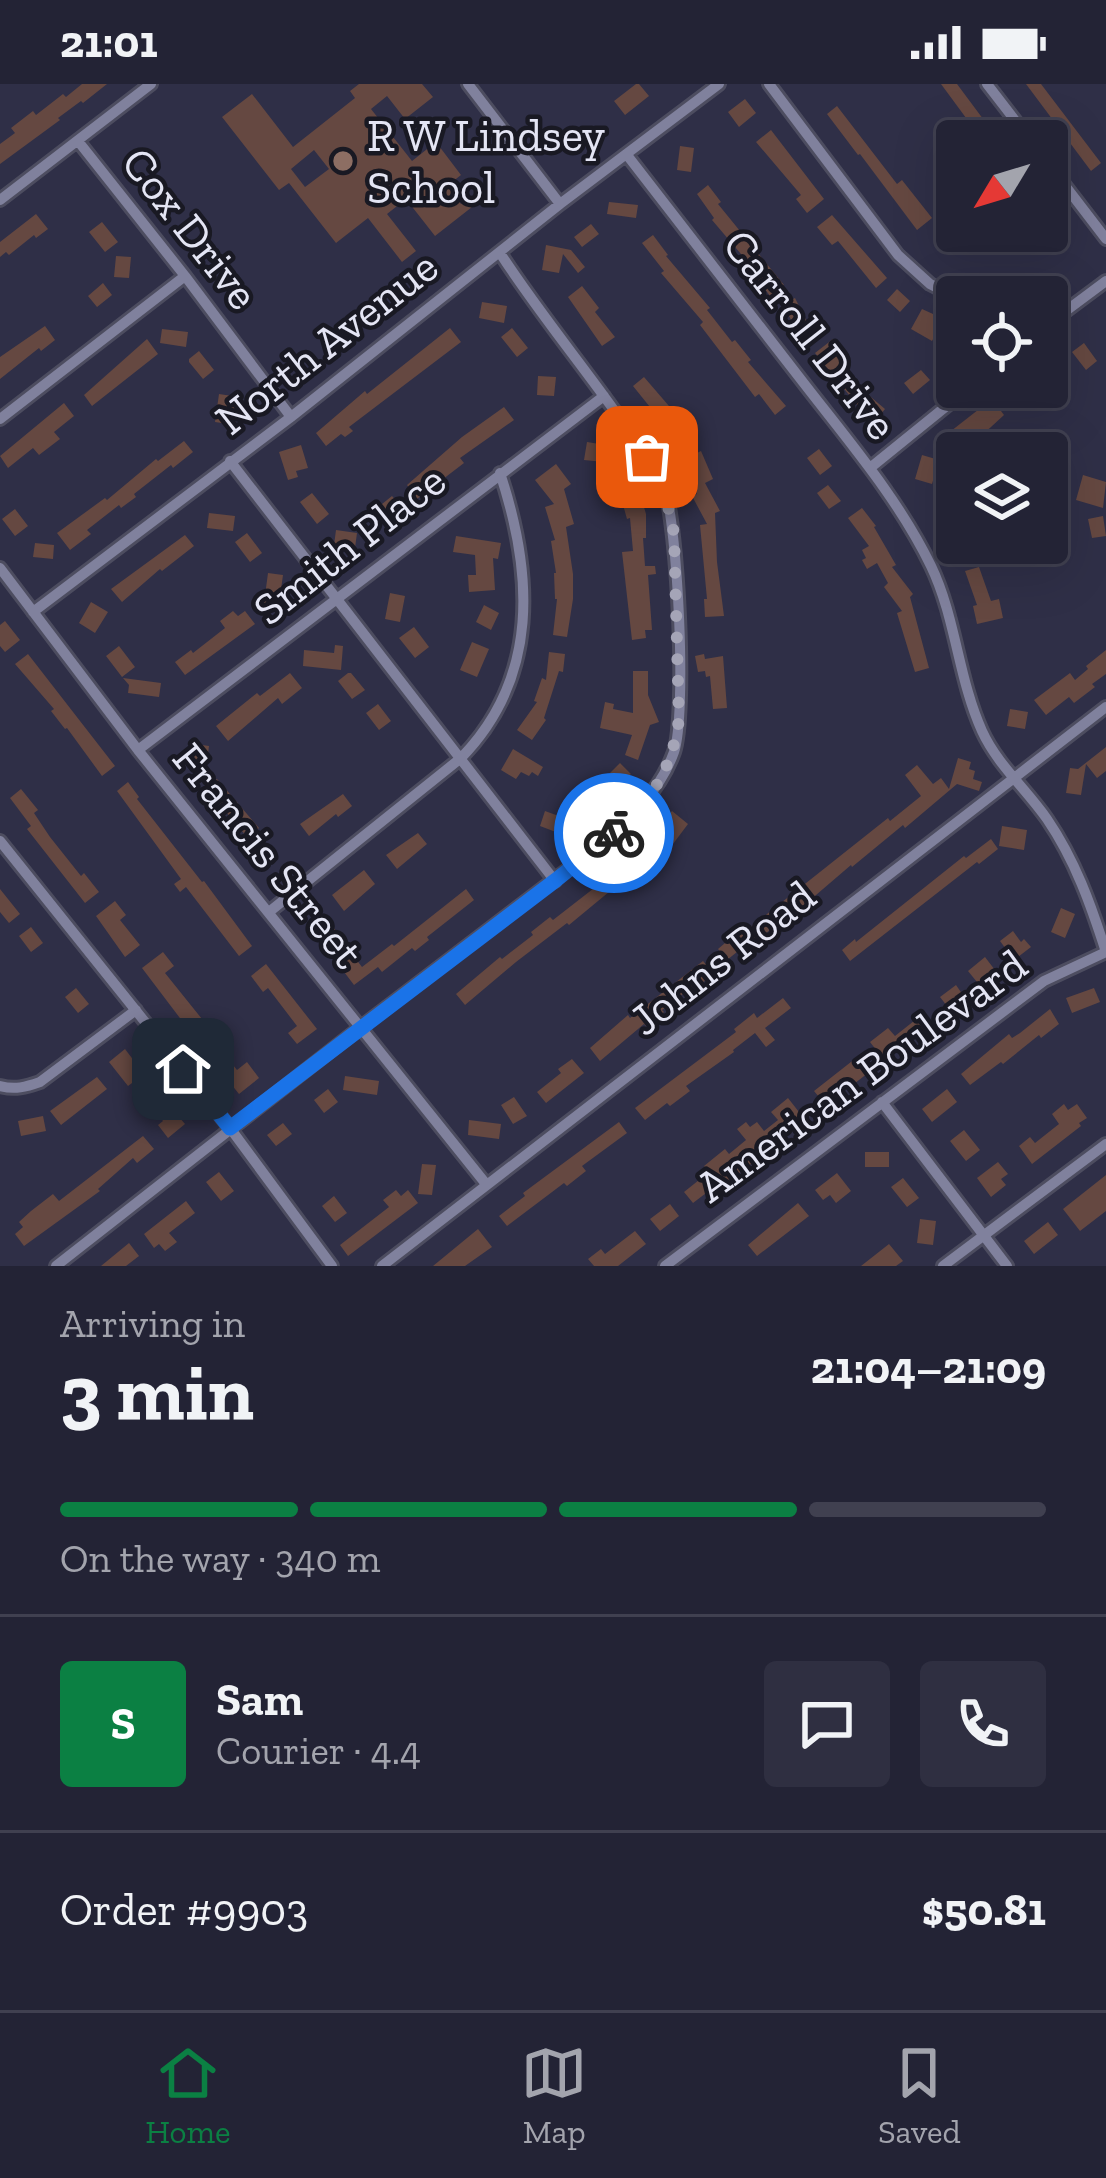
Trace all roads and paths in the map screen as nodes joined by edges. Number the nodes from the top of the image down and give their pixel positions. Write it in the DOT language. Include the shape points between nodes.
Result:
graph roads {
  1 [pos="151,84"];
  2 [pos="468,84"];
  3 [pos="719,84"];
  4 [pos="770,84"];
  5 [pos="987,84"];
  6 [pos="1015,120"];
  7 [pos="78,141"];
  8 [pos="627,155"];
  9 [pos="1068,189"];
  10 [pos="0,200"];
  11 [pos="560,204"];
  12 [pos="1106,239"];
  13 [pos="500,253"];
  14 [pos="185,276"];
  15 [pos="1106,280"];
  16 [pos="936,288"];
  17 [pos="1068,310"];
  18 [pos="604,396"];
  19 [pos="944,408"];
  20 [pos="291,417"];
  21 [pos="0,419"];
  22 [pos="230,461"];
  23 [pos="869,468"];
  24 [pos="500,473"];
  25 [pos="0,568"];
  26 [pos="338,598"];
  27 [pos="33,611"];
  28 [pos="1106,707"];
  29 [pos="138,750"];
  30 [pos="461,758"];
  31 [pos="1016,777"];
  32 [pos="0,841"];
  33 [pos="556,880"];
  34 [pos="269,912"];
  35 [pos="1106,952"];
  36 [pos="136,1010"];
  37 [pos="361,1027"];
  38 [pos="0,1086"];
  39 [pos="882,1102"];
  40 [pos="230,1128"];
  41 [pos="1106,1144"];
  42 [pos="486,1184"];
  43 [pos="982,1235"];
  44 [pos="56,1266"];
  45 [pos="332,1266"];
  46 [pos="382,1266"];
  47 [pos="665,1266"];
  48 [pos="944,1266"];
  49 [pos="1007,1266"];
  1 -- 7 [label="street"];
  2 -- 11 [label="street"];
  3 -- 8 [label="street, North Avenue"];
  4 -- 16 [label="street" via="898,255"];
  5 -- 6 [label="street"];
  7 -- 10 [label="street"];
  7 -- 14 [label="street, Cox Drive"];
  8 -- 11 [label="street, North Avenue"];
  8 -- 23 [label="street, Carroll Drive"];
  9 -- 12 [label="street"];
  11 -- 13 [label="street, North Avenue"];
  13 -- 18 [label="street"];
  13 -- 20 [label="street, North Avenue"];
  14 -- 20 [label="street, Cox Drive"];
  14 -- 21 [label="street"];
  15 -- 17 [label="street"];
  18 -- 24 [label="street, Smith Place"];
  18 -- 33 [label="street" via="663,484 670,510 679,719 655,790"];
  19 -- 23 [label="street"];
  20 -- 22 [label="street, North Avenue"];
  22 -- 26 [label="street"];
  22 -- 27 [label="street, North Avenue"];
  23 -- 31 [label="street, Carroll Drive" via="933,570 983,734"];
  24 -- 26 [label="street, Smith Place"];
  24 -- 30 [label="street" via="522,556 521,636 495,713"];
  25 -- 27 [label="street, Francis Street"];
  26 -- 29 [label="street, Smith Place"];
  26 -- 30 [label="street"];
  27 -- 29 [label="street, Francis Street"];
  28 -- 31 [label="street, Johns Road"];
  29 -- 34 [label="street, Francis Street"];
  30 -- 33 [label="street"];
  30 -- 34 [label="street"];
  31 -- 35 [label="street, Carroll Drive" via="1074,862"];
  31 -- 42 [label="street, Johns Road"];
  32 -- 36 [label="street"];
  33 -- 37 [label="street"];
  34 -- 37 [label="street, Francis Street"];
  35 -- 39 [label="street, American Boulevard" via="1044,981"];
  36 -- 38 [label="street" via="40,1082"];
  36 -- 40 [label="street"];
  37 -- 40 [label="street"];
  37 -- 42 [label="street, Francis Street"];
  39 -- 43 [label="street"];
  39 -- 47 [label="street, American Boulevard"];
  40 -- 44 [label="street"];
  40 -- 45 [label="street"];
  41 -- 43 [label="street"];
  42 -- 46 [label="street, Johns Road"];
  43 -- 48 [label="street"];
  43 -- 49 [label="street"];
}
